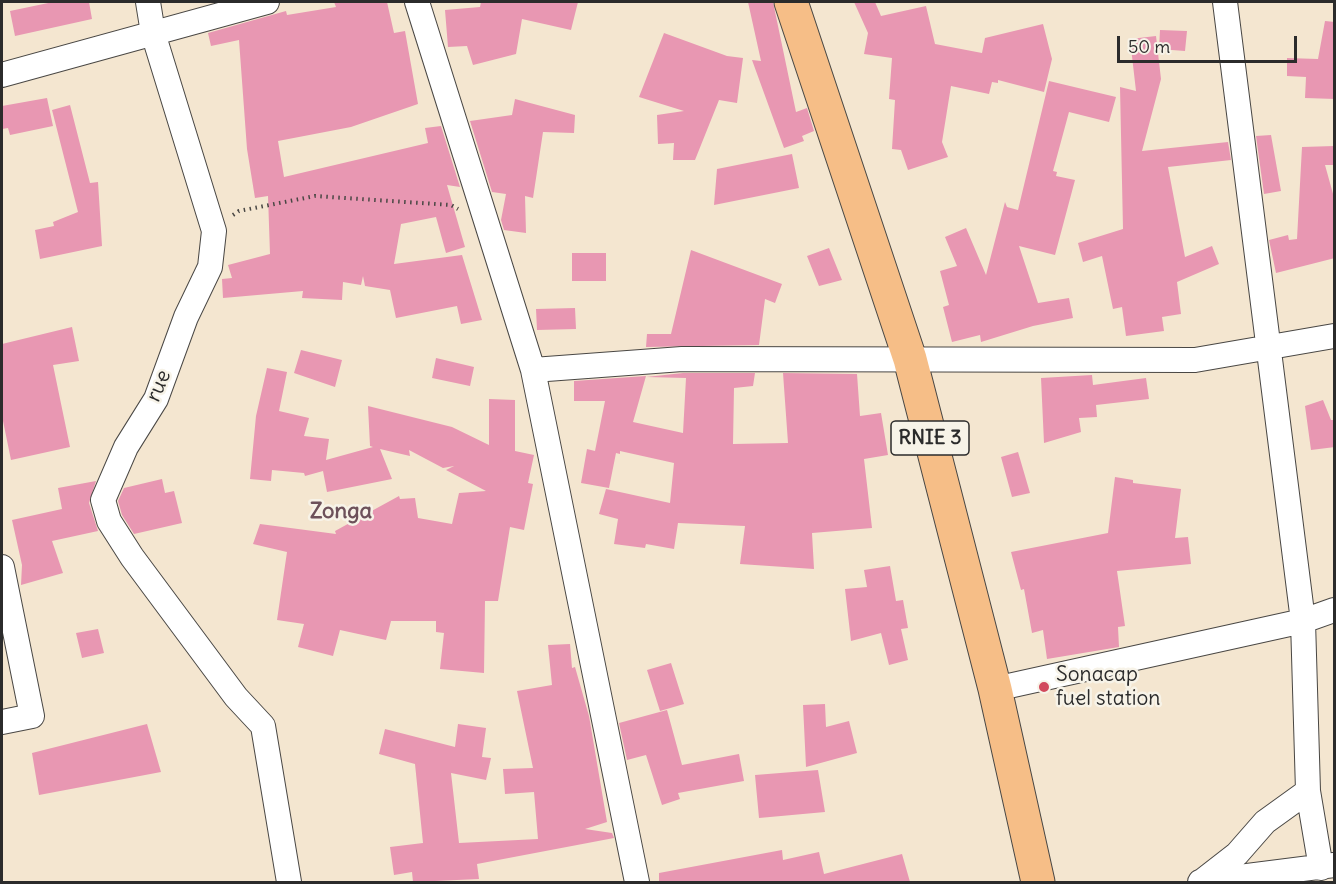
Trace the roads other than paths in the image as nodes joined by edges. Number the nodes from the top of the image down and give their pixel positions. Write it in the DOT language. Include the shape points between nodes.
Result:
graph roads {
  1 [pos="148,2"];
  2 [pos="267,2"];
  3 [pos="417,2"];
  4 [pos="791,2"];
  5 [pos="1225,2"];
  6 [pos="153,33"];
  7 [pos="2,75"];
  8 [pos="1335,336"];
  9 [pos="1269,348"];
  10 [pos="910,359"];
  11 [pos="532,370"];
  12 [pos="2,567"];
  13 [pos="1335,610"];
  14 [pos="1303,621"];
  15 [pos="994,689"];
  16 [pos="2,722"];
  17 [pos="1308,791"];
  18 [pos="1317,871"];
  19 [pos="289,882"];
  20 [pos="638,882"];
  21 [pos="1038,882"];
  22 [pos="1200,882"];
  1 -- 6 [label="street, rue"];
  2 -- 6 [label="street"];
  3 -- 11 [label="street"];
  4 -- 10 [label="highway, RNIE 3"];
  5 -- 9 [label="street"];
  6 -- 7 [label="street"];
  6 -- 19 [label="street, rue" via="214,231 210,267 186,317 156,399 126,447 104,500 109,521 132,556 236,697 263,726"];
  8 -- 9 [label="street"];
  9 -- 10 [label="street" via="1195,360"];
  9 -- 14 [label="street"];
  10 -- 11 [label="street" via="682,359"];
  10 -- 15 [label="highway, RNIE 3"];
  11 -- 20 [label="street"];
  12 -- 16 [label="street" via="32,716"];
  13 -- 14 [label="street"];
  14 -- 15 [label="street"];
  14 -- 17 [label="street"];
  15 -- 21 [label="highway, RNIE 3"];
  17 -- 18 [label="street"];
  17 -- 22 [label="street" via="1265,822 1237,854"];
  18 -- 22 [label="street"];
}
